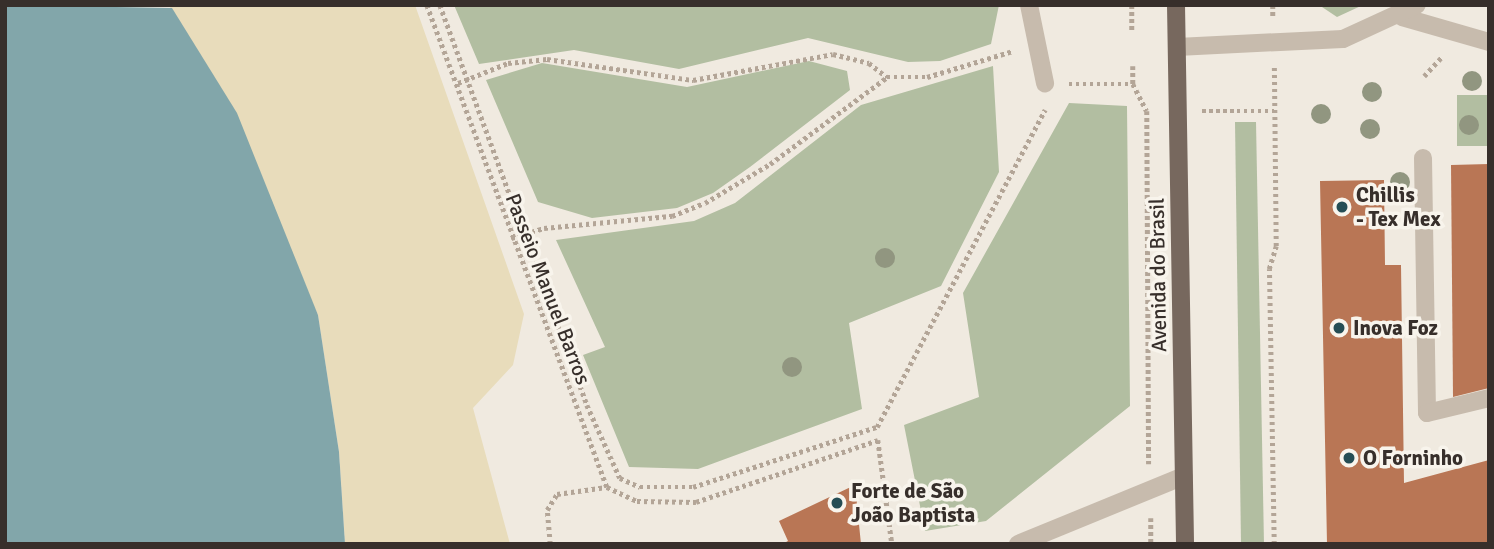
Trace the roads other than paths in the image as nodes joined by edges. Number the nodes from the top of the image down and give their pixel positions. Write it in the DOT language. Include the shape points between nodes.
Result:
graph roads {
  1 [pos="1029,5"];
  2 [pos="1176,5"];
  3 [pos="1417,5"];
  4 [pos="1402,17"];
  5 [pos="1489,42"];
  6 [pos="1177,47"];
  7 [pos="1045,83"];
  8 [pos="1423,158"];
  9 [pos="1489,398"];
  10 [pos="1184,476"];
  11 [pos="1018,544"];
  12 [pos="1185,544"];
  1 -- 7 [label="street"];
  2 -- 6 [label="main road, Avenida do Brasil"];
  3 -- 4 [label="street"];
  4 -- 5 [label="street"];
  4 -- 6 [label="street" via="1306,44"];
  6 -- 10 [label="main road, Avenida do Brasil"];
  8 -- 9 [label="street" via="1427,413"];
  10 -- 11 [label="street"];
  10 -- 12 [label="main road, Avenida do Brasil"];
}
